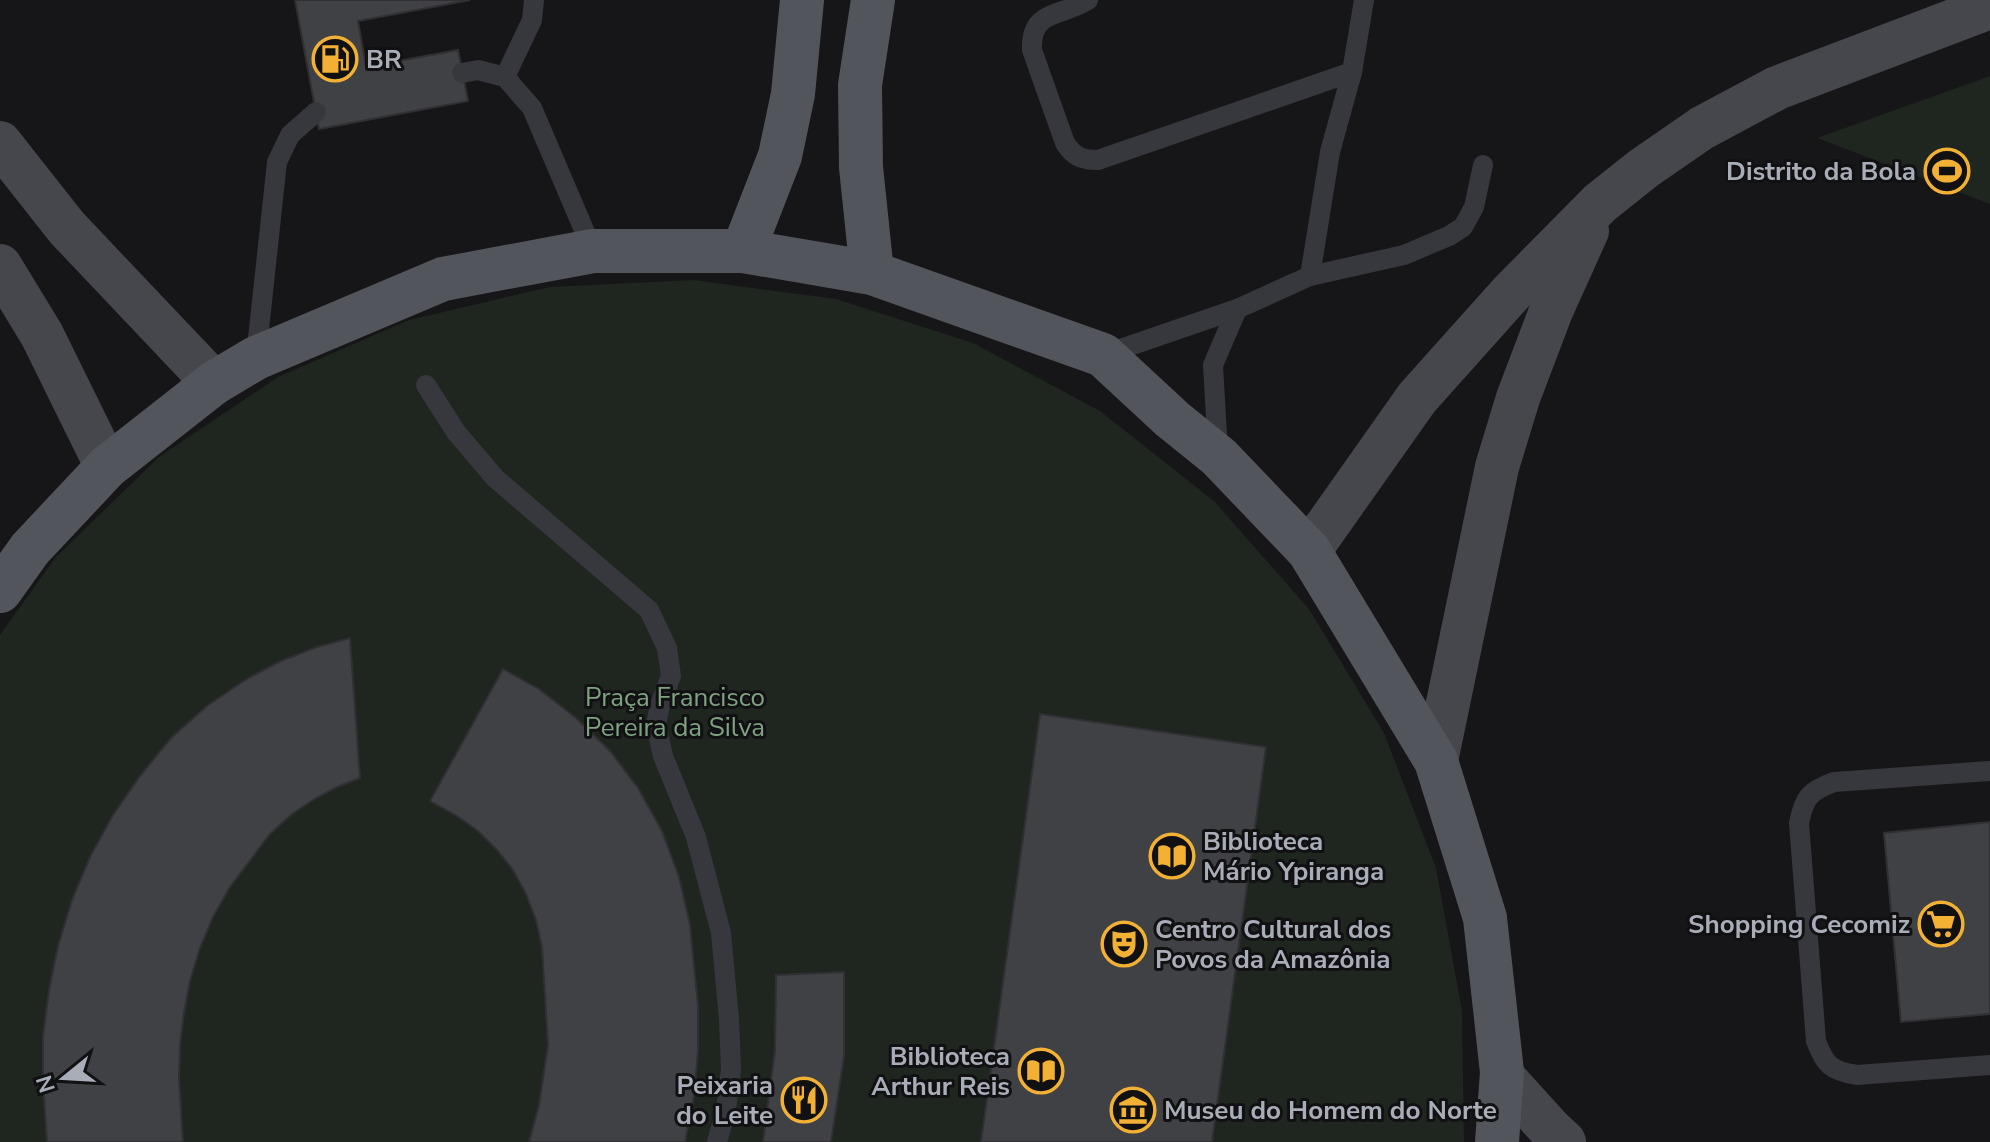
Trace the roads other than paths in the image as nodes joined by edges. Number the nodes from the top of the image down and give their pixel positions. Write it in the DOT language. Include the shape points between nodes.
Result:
graph roads {
  1 [pos="534,0"];
  2 [pos="802,0"];
  3 [pos="873,0"];
  4 [pos="1088,0"];
  5 [pos="1364,0"];
  6 [pos="1990,7"];
  7 [pos="1352,72"];
  8 [pos="462,73"];
  9 [pos="505,77"];
  10 [pos="316,112"];
  11 [pos="5,143"];
  12 [pos="1483,165"];
  13 [pos="1600,203"];
  14 [pos="593,251"];
  15 [pos="743,251"];
  16 [pos="0,266"];
  17 [pos="872,273"];
  18 [pos="1310,276"];
  19 [pos="1237,309"];
  20 [pos="1103,355"];
  21 [pos="256,358"];
  22 [pos="214,383"];
  23 [pos="426,385"];
  24 [pos="1219,457"];
  25 [pos="107,467"];
  26 [pos="1309,551"];
  27 [pos="0,591"];
  28 [pos="1436,761"];
  29 [pos="1990,771"];
  30 [pos="1990,1065"];
  31 [pos="1502,1076"];
  32 [pos="717,1142"];
  33 [pos="1497,1142"];
  34 [pos="1564,1142"];
  1 -- 9 [label="lane" via="532,20"];
  2 -- 15 [label="main road" via="793,94 780,156"];
  3 -- 17 [label="main road" via="860,85 861,167"];
  4 -- 7 [label="lane" via="1048,16 1031,36 1065,143 1085,160 1098,160"];
  5 -- 7 [label="lane"];
  6 -- 13 [label="street" via="1777,88 1702,128"];
  7 -- 18 [label="lane" via="1330,152"];
  8 -- 9 [label="lane" via="478,70"];
  9 -- 14 [label="lane" via="532,108"];
  10 -- 21 [label="lane" via="290,135 277,162"];
  11 -- 22 [label="street" via="67,228"];
  12 -- 18 [label="lane" via="1474,207 1456,232 1404,255"];
  13 -- 26 [label="street" via="1417,398"];
  13 -- 28 [label="street" via="1551,311 1497,467"];
  14 -- 15 [label="main road"];
  14 -- 21 [label="main road" via="443,279"];
  15 -- 17 [label="main road"];
  16 -- 25 [label="street" via="42,335"];
  17 -- 20 [label="main road"];
  18 -- 19 [label="lane"];
  19 -- 20 [label="lane"];
  19 -- 24 [label="lane" via="1213,365"];
  20 -- 24 [label="main road"];
  21 -- 22 [label="main road"];
  22 -- 25 [label="main road"];
  23 -- 32 [label="lane" via="495,478 649,610 667,648 671,676 656,725 696,837 721,933 731,1069"];
  24 -- 26 [label="main road"];
  25 -- 27 [label="main road" via="30,549"];
  26 -- 28 [label="main road"];
  28 -- 31 [label="main road" via="1485,918"];
  29 -- 30 [label="lane" via="1834,782 1816,789 1803,804 1799,823 1816,1041 1823,1059 1837,1072 1857,1075"];
  31 -- 33 [label="main road"];
  31 -- 34 [label="street"];
}
